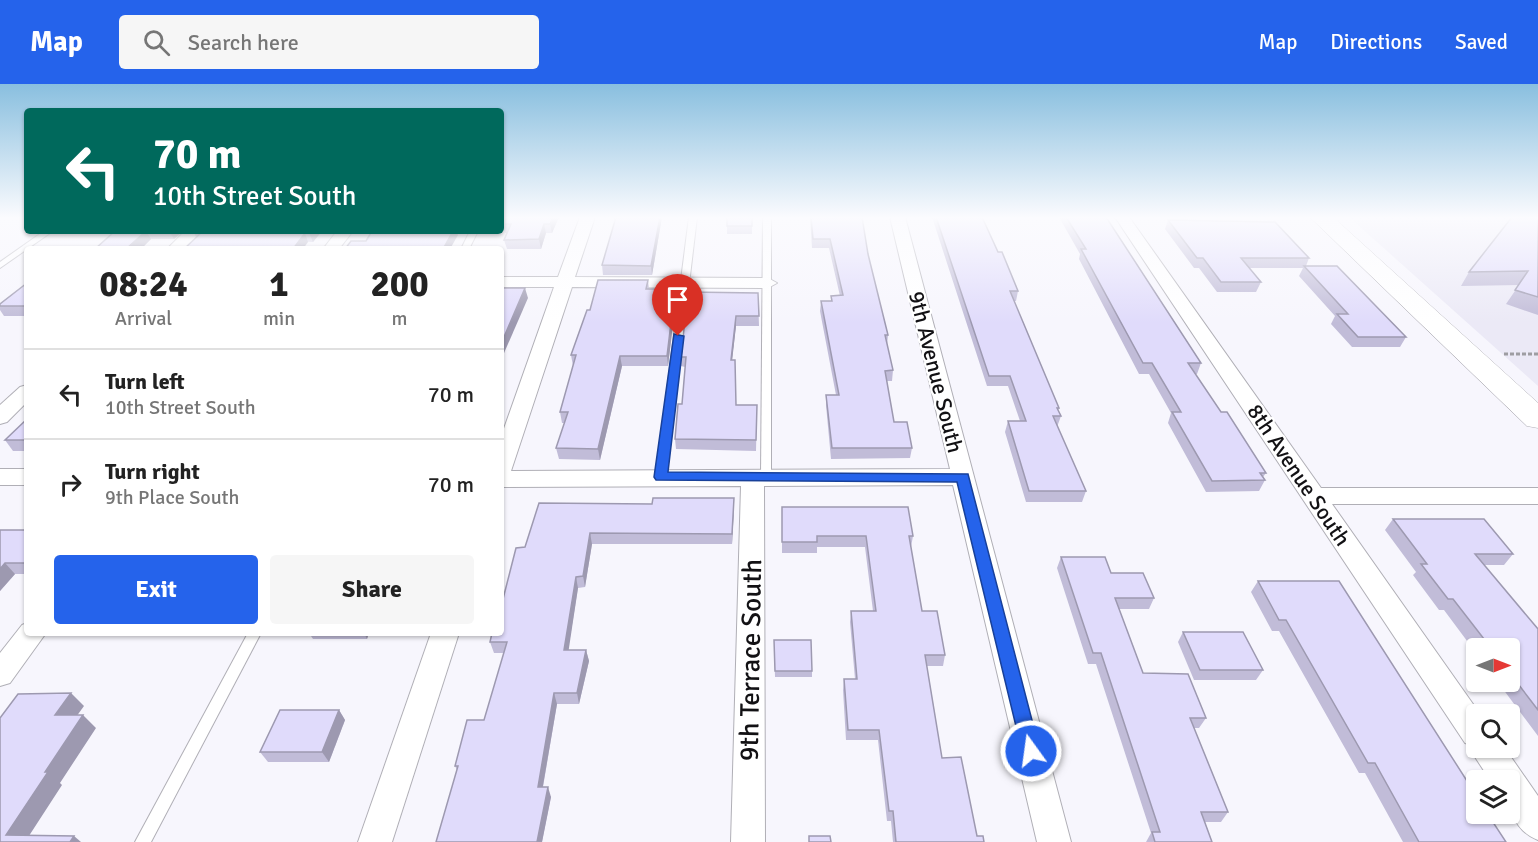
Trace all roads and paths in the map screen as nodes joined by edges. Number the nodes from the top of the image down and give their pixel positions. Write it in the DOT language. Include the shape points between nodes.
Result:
graph roads {
  1 [pos="19,252"];
  2 [pos="574,252"];
  3 [pos="688,252"];
  4 [pos="768,252"];
  5 [pos="906,252"];
  6 [pos="1146,252"];
  7 [pos="1359,252"];
  8 [pos="0,266"];
  9 [pos="504,282"];
  10 [pos="564,282"];
  11 [pos="684,283"];
  12 [pos="768,283"];
  13 [pos="1501,353"];
  14 [pos="1538,354"];
  15 [pos="24,394"];
  16 [pos="0,417"];
  17 [pos="1538,419"];
  18 [pos="504,460"];
  19 [pos="0,477"];
  20 [pos="24,477"];
  21 [pos="661,477"];
  22 [pos="759,477"];
  23 [pos="963,477"];
  24 [pos="504,479"];
  25 [pos="1314,496"];
  26 [pos="1538,496"];
  27 [pos="30,636"];
  28 [pos="253,636"];
  29 [pos="445,636"];
  30 [pos="0,674"];
  31 [pos="1466,718"];
  32 [pos="1520,798"];
  33 [pos="1538,824"];
  34 [pos="143,842"];
  35 [pos="375,842"];
  36 [pos="748,842"];
  37 [pos="1054,842"];
  1 -- 8 [label="lane"];
  2 -- 10 [label="street"];
  3 -- 11 [label="lane"];
  4 -- 12 [label="lane, 9th Terrace South"];
  5 -- 23 [label="street, 9th Avenue South"];
  6 -- 25 [label="street, 8th Avenue South"];
  7 -- 17 [label="street"];
  9 -- 10 [label="street"];
  10 -- 11 [label="street"];
  10 -- 18 [label="street"];
  11 -- 12 [label="street"];
  11 -- 21 [label="lane"];
  12 -- 22 [label="lane, 9th Terrace South"];
  13 -- 14 [label="path"];
  15 -- 16 [label="street"];
  19 -- 20 [label="street"];
  21 -- 22 [label="street"];
  21 -- 24 [label="street"];
  22 -- 23 [label="street"];
  22 -- 36 [label="street, 9th Terrace South"];
  23 -- 37 [label="street, 9th Avenue South"];
  25 -- 26 [label="street"];
  25 -- 31 [label="street, 8th Avenue South"];
  27 -- 30 [label="street"];
  28 -- 34 [label="lane"];
  29 -- 35 [label="street"];
  32 -- 33 [label="street"];
}
